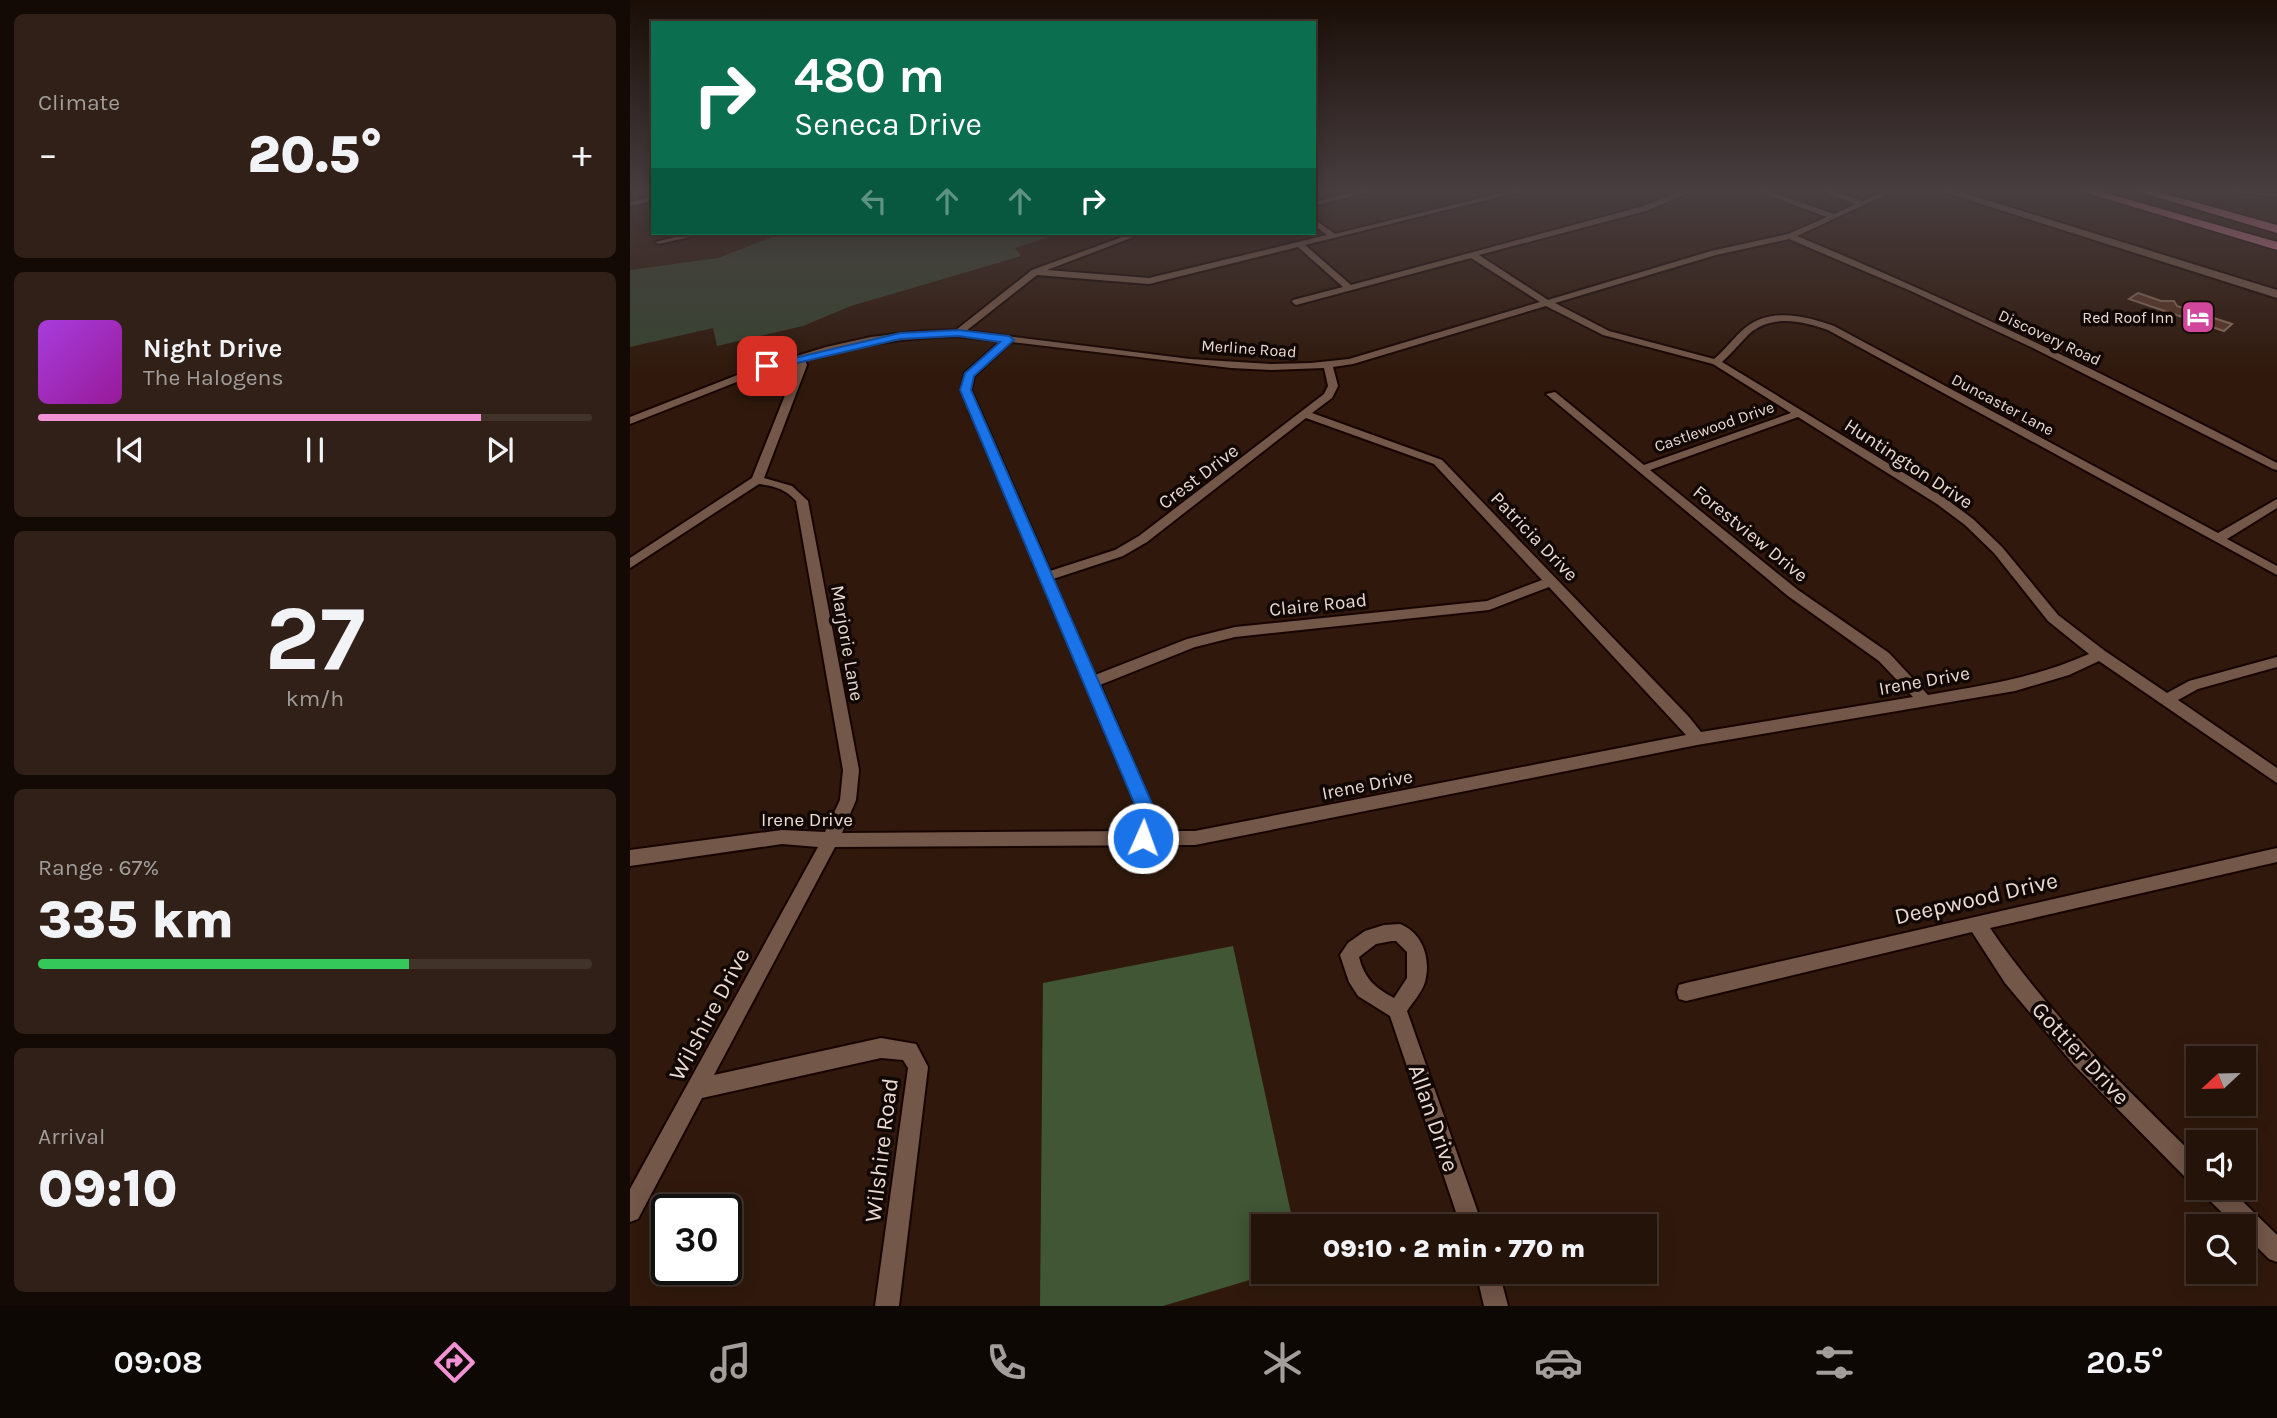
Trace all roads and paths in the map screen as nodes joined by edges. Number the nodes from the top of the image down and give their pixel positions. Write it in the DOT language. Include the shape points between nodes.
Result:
graph roads {
  1 [pos="1094,250"];
  2 [pos="1279,250"];
  3 [pos="1306,250"];
  4 [pos="1492,250"];
  5 [pos="1728,250"];
  6 [pos="1826,250"];
  7 [pos="2135,250"];
  8 [pos="1473,255"];
  9 [pos="1035,272"];
  10 [pos="1349,288"];
  11 [pos="2277,294"];
  12 [pos="1296,302"];
  13 [pos="1549,304"];
  14 [pos="958,333"];
  15 [pos="1009,340"];
  16 [pos="800,357"];
  17 [pos="1716,362"];
  18 [pos="1328,365"];
  19 [pos="1551,394"];
  20 [pos="1798,414"];
  21 [pos="1307,415"];
  22 [pos="630,421"];
  23 [pos="2277,467"];
  24 [pos="1642,469"];
  25 [pos="757,480"];
  26 [pos="2277,503"];
  27 [pos="2220,538"];
  28 [pos="630,564"];
  29 [pos="2277,571"];
  30 [pos="1047,576"];
  31 [pos="1551,582"];
  32 [pos="2099,655"];
  33 [pos="2277,662"];
  34 [pos="1092,682"];
  35 [pos="2165,700"];
  36 [pos="1925,701"];
  37 [pos="1697,739"];
  38 [pos="2277,776"];
  39 [pos="1143,838"];
  40 [pos="830,840"];
  41 [pos="2277,855"];
  42 [pos="630,858"];
  43 [pos="1976,923"];
  44 [pos="1686,992"];
  45 [pos="1397,1010"];
  46 [pos="697,1089"];
  47 [pos="2186,1162"];
  48 [pos="2225,1200"];
  49 [pos="630,1211"];
  50 [pos="1468,1214"];
  51 [pos="2277,1251"];
  52 [pos="1491,1284"];
  53 [pos="887,1306"];
  54 [pos="1496,1306"];
  1 -- 9 [label="street"];
  2 -- 9 [label="street" via="1142,282"];
  3 -- 10 [label="street"];
  4 -- 8 [label="street"];
  5 -- 13 [label="street, Merline Road"];
  6 -- 23 [label="street, Discovery Road"];
  7 -- 11 [label="main road"];
  8 -- 10 [label="street"];
  8 -- 13 [label="street, Huntington Drive"];
  9 -- 14 [label="street"];
  10 -- 12 [label="street"];
  13 -- 17 [label="street, Huntington Drive" via="1606,333"];
  13 -- 18 [label="street, Merline Road"];
  14 -- 15 [label="street, Merline Road"];
  14 -- 16 [label="street, Merline Road" via="900,336"];
  15 -- 18 [label="street, Merline Road" via="1245,367"];
  15 -- 30 [label="street" via="969,375 966,390"];
  16 -- 22 [label="street, Merline Road"];
  16 -- 25 [label="street" via="802,365"];
  17 -- 20 [label="street, Huntington Drive"];
  17 -- 27 [label="street, Duncaster Lane" via="1754,326 1786,318 1812,321"];
  18 -- 21 [label="street, Crest Drive" via="1332,392"];
  19 -- 24 [label="street, Forestview Drive"];
  20 -- 24 [label="street, Castlewood Drive"];
  20 -- 32 [label="street, Huntington Drive" via="1969,522 2053,618"];
  21 -- 30 [label="street, Crest Drive" via="1143,539 1119,553"];
  21 -- 31 [label="street, Patricia Drive" via="1438,462"];
  24 -- 36 [label="street, Forestview Drive" via="1793,593 1884,657"];
  25 -- 28 [label="street"];
  25 -- 40 [label="street, Marjorie Lane" via="787,487 803,501 851,770 848,800"];
  26 -- 27 [label="street"];
  27 -- 29 [label="street, Duncaster Lane"];
  30 -- 34 [label="street"];
  31 -- 34 [label="street, Claire Road" via="1489,605 1235,632 1192,643"];
  31 -- 37 [label="street, Patricia Drive"];
  32 -- 35 [label="street, Huntington Drive"];
  32 -- 36 [label="street, Irene Drive" via="2014,686"];
  33 -- 35 [label="street" via="2194,685"];
  34 -- 39 [label="street" via="1149,817"];
  35 -- 38 [label="street, Huntington Drive"];
  36 -- 37 [label="street, Irene Drive"];
  37 -- 39 [label="street, Irene Drive" via="1205,836"];
  39 -- 40 [label="street, Irene Drive"];
  40 -- 42 [label="street, Irene Drive" via="782,837"];
  40 -- 46 [label="street, Wilshire Drive"];
  41 -- 43 [label="street, Deepwood Drive"];
  43 -- 44 [label="street, Deepwood Drive"];
  43 -- 47 [label="street, Gottier Drive" via="2012,977 2081,1058"];
  45 -- 50 [label="street, Allan Drive"];
  46 -- 49 [label="street, Wilshire Drive"];
  46 -- 53 [label="street, Wilshire Road" via="881,1048 909,1051 918,1067"];
  48 -- 51 [label="street"];
  52 -- 54 [label="street"];
}
